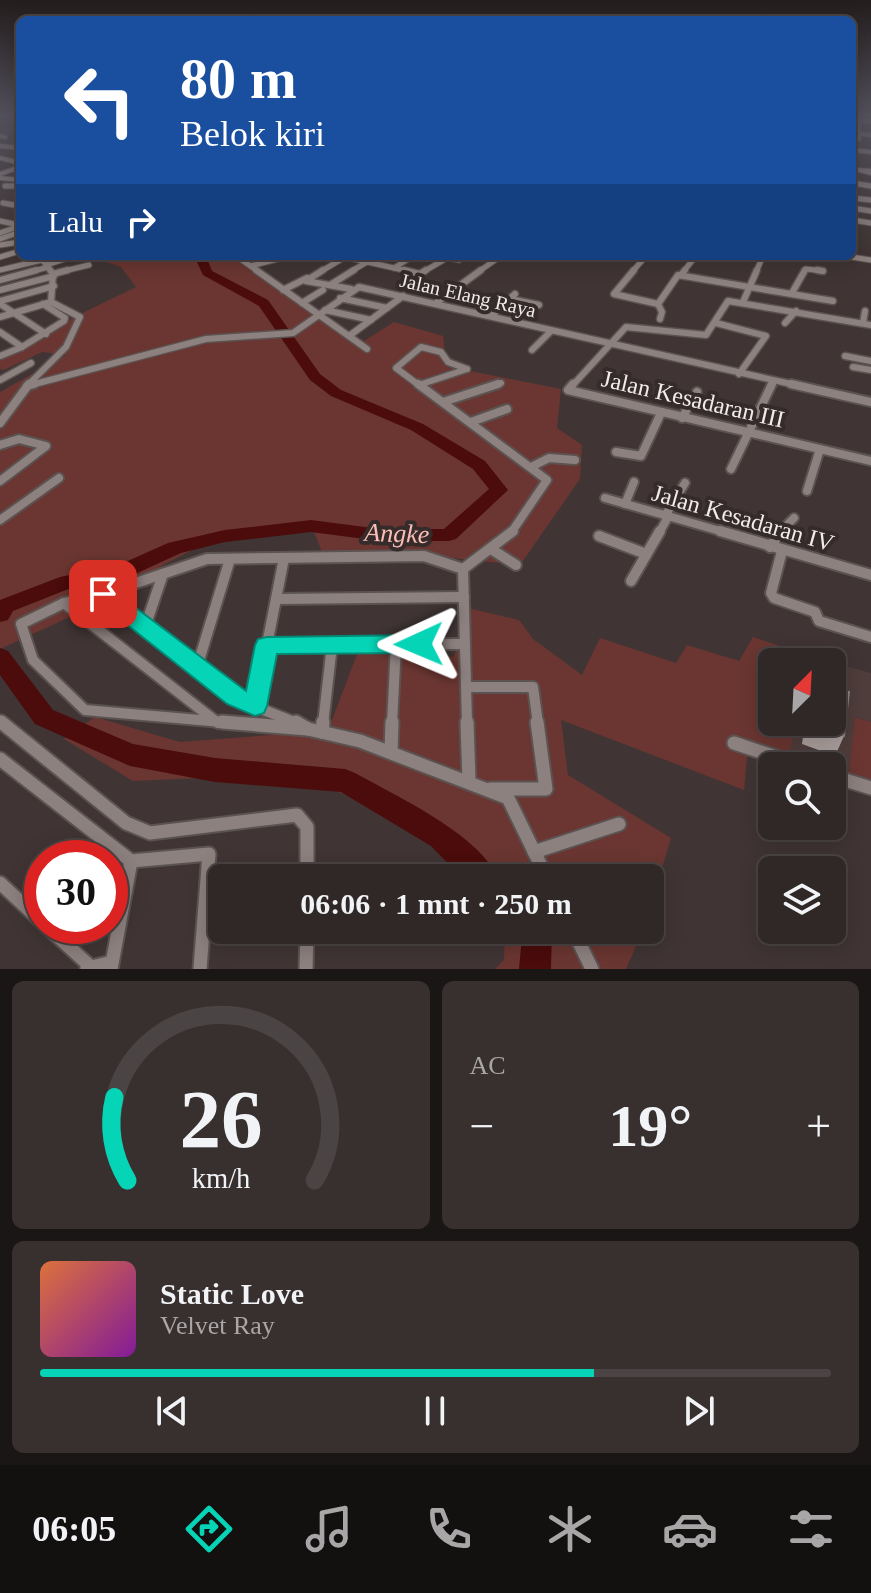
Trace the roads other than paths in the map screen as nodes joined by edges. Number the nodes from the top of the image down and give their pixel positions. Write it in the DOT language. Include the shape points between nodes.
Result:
graph roads {
  1 [pos="856,166"];
  2 [pos="871,170"];
  3 [pos="3,203"];
  4 [pos="16,205"];
  5 [pos="242,260"];
  6 [pos="273,260"];
  7 [pos="336,260"];
  8 [pos="340,260"];
  9 [pos="358,260"];
  10 [pos="406,260"];
  11 [pos="444,260"];
  12 [pos="495,260"];
  13 [pos="643,260"];
  14 [pos="693,260"];
  15 [pos="762,260"];
  16 [pos="45,262"];
  17 [pos="367,262"];
  18 [pos="89,265"];
  19 [pos="251,266"];
  20 [pos="393,268"];
  21 [pos="0,270"];
  22 [pos="823,271"];
  23 [pos="54,275"];
  24 [pos="681,275"];
  25 [pos="0,281"];
  26 [pos="54,286"];
  27 [pos="330,286"];
  28 [pos="749,286"];
  29 [pos="4,289"];
  30 [pos="283,290"];
  31 [pos="323,290"];
  32 [pos="351,290"];
  33 [pos="792,293"];
  34 [pos="403,295"];
  35 [pos="340,298"];
  36 [pos="833,301"];
  37 [pos="51,302"];
  38 [pos="743,302"];
  39 [pos="0,303"];
  40 [pos="302,303"];
  41 [pos="436,303"];
  42 [pos="43,304"];
  43 [pos="658,304"];
  44 [pos="539,305"];
  45 [pos="387,308"];
  46 [pos="804,310"];
  47 [pos="865,311"];
  48 [pos="321,312"];
  49 [pos="13,313"];
  50 [pos="491,316"];
  51 [pos="0,317"];
  52 [pos="660,319"];
  53 [pos="371,320"];
  54 [pos="716,323"];
  55 [pos="785,323"];
  56 [pos="863,323"];
  57 [pos="808,324"];
  58 [pos="871,325"];
  59 [pos="551,331"];
  60 [pos="0,332"];
  61 [pos="46,334"];
  62 [pos="349,336"];
  63 [pos="612,345"];
  64 [pos="22,347"];
  65 [pos="367,349"];
  66 [pos="532,350"];
  67 [pos="0,356"];
  68 [pos="845,356"];
  69 [pos="871,361"];
  70 [pos="448,362"];
  71 [pos="31,363"];
  72 [pos="853,367"];
  73 [pos="871,370"];
  74 [pos="739,374"];
  75 [pos="0,380"];
  76 [pos="773,381"];
  77 [pos="501,383"];
  78 [pos="423,384"];
  79 [pos="27,386"];
  80 [pos="697,392"];
  81 [pos="443,402"];
  82 [pos="871,402"];
  83 [pos="507,409"];
  84 [pos="661,413"];
  85 [pos="682,418"];
  86 [pos="471,422"];
  87 [pos="0,423"];
  88 [pos="749,433"];
  89 [pos="0,445"];
  90 [pos="820,449"];
  91 [pos="616,452"];
  92 [pos="575,460"];
  93 [pos="871,461"];
  94 [pos="531,467"];
  95 [pos="731,469"];
  96 [pos="59,478"];
  97 [pos="0,481"];
  98 [pos="634,482"];
  99 [pos="685,483"];
  100 [pos="807,491"];
  101 [pos="605,498"];
  102 [pos="625,504"];
  103 [pos="666,517"];
  104 [pos="794,518"];
  105 [pos="0,520"];
  106 [pos="599,536"];
  107 [pos="770,547"];
  108 [pos="491,549"];
  109 [pos="782,551"];
  110 [pos="646,554"];
  111 [pos="284,558"];
  112 [pos="230,559"];
  113 [pos="516,565"];
  114 [pos="871,565"];
  115 [pos="463,569"];
  116 [pos="163,574"];
  117 [pos="870,574"];
  118 [pos="631,581"];
  119 [pos="103,594"];
  120 [pos="464,597"];
  121 [pos="276,599"];
  122 [pos="64,603"];
  123 [pos="145,627"];
  124 [pos="871,637"];
  125 [pos="396,644"];
  126 [pos="465,644"];
  127 [pos="267,645"];
  128 [pos="332,645"];
  129 [pos="197,667"];
  130 [pos="466,687"];
  131 [pos="255,706"];
  132 [pos="0,721"];
  133 [pos="219,724"];
  134 [pos="308,729"];
  135 [pos="322,732"];
  136 [pos="734,743"];
  137 [pos="391,752"];
  138 [pos="761,752"];
  139 [pos="0,759"];
  140 [pos="846,780"];
  141 [pos="469,782"];
  142 [pos="871,788"];
  143 [pos="485,789"];
  144 [pos="619,824"];
  145 [pos="534,852"];
  146 [pos="131,861"];
  147 [pos="307,864"];
  148 [pos="540,864"];
  149 [pos="0,883"];
  150 [pos="24,905"];
  151 [pos="64,944"];
  152 [pos="307,944"];
  153 [pos="581,944"];
  154 [pos="112,966"];
  155 [pos="88,967"];
  156 [pos="593,968"];
  157 [pos="200,969"];
  158 [pos="306,969"];
  1 -- 2 [label="street"];
  3 -- 4 [label="street"];
  5 -- 19 [label="street"];
  6 -- 19 [label="street"];
  7 -- 30 [label="street"];
  8 -- 27 [label="street" via="306,281"];
  9 -- 17 [label="street"];
  10 -- 20 [label="street"];
  11 -- 20 [label="street" via="420,274"];
  12 -- 41 [label="street"];
  13 -- 43 [label="street" via="614,293"];
  14 -- 24 [label="street"];
  15 -- 28 [label="street"];
  16 -- 21 [label="street"];
  16 -- 23 [label="street"];
  16 -- 25 [label="street"];
  17 -- 20 [label="street"];
  17 -- 27 [label="street"];
  18 -- 23 [label="street"];
  19 -- 30 [label="street"];
  22 -- 33 [label="street" via="806,269"];
  23 -- 26 [label="street"];
  23 -- 29 [label="street"];
  24 -- 28 [label="street"];
  24 -- 43 [label="street" via="674,275"];
  25 -- 29 [label="street"];
  26 -- 37 [label="street"];
  26 -- 39 [label="street"];
  27 -- 32 [label="street, Jalan Elang Raya"];
  28 -- 33 [label="street"];
  28 -- 38 [label="street"];
  30 -- 40 [label="street"];
  31 -- 40 [label="street"];
  32 -- 34 [label="street, Jalan Elang Raya"];
  32 -- 35 [label="street"];
  33 -- 36 [label="street"];
  34 -- 41 [label="street, Jalan Elang Raya"];
  34 -- 45 [label="street"];
  35 -- 45 [label="street"];
  35 -- 48 [label="street"];
  37 -- 42 [label="street"];
  37 -- 79 [label="street" via="80,315 78,327 54,362"];
  38 -- 46 [label="street"];
  38 -- 54 [label="street" via="727,302"];
  39 -- 49 [label="street"];
  40 -- 48 [label="street"];
  41 -- 50 [label="street, Jalan Elang Raya"];
  42 -- 49 [label="street"];
  42 -- 61 [label="street" via="65,319"];
  43 -- 52 [label="street"];
  44 -- 50 [label="street" via="513,296"];
  45 -- 53 [label="street"];
  46 -- 55 [label="street"];
  46 -- 56 [label="street"];
  46 -- 57 [label="street"];
  47 -- 56 [label="street"];
  48 -- 53 [label="street"];
  48 -- 62 [label="street"];
  48 -- 79 [label="street" via="288,334 206,339"];
  49 -- 51 [label="street"];
  49 -- 61 [label="street"];
  50 -- 59 [label="street, Jalan Elang Raya"];
  53 -- 62 [label="street"];
  54 -- 63 [label="street" via="706,335 627,326"];
  54 -- 74 [label="street" via="766,336"];
  56 -- 58 [label="street"];
  59 -- 63 [label="street, Jalan Elang Raya"];
  59 -- 66 [label="street"];
  60 -- 64 [label="street"];
  61 -- 64 [label="street"];
  62 -- 65 [label="street"];
  63 -- 74 [label="street, Jalan Elang Raya"];
  63 -- 84 [label="street, Jalan Kesadaran III" via="568,391"];
  64 -- 67 [label="street"];
  68 -- 69 [label="street"];
  70 -- 78 [label="street"];
  70 -- 78 [label="street" via="467,369"];
  70 -- 78 [label="street" via="441,352 421,347 396,368"];
  71 -- 75 [label="street"];
  72 -- 73 [label="street"];
  74 -- 76 [label="street, Jalan Elang Raya"];
  76 -- 82 [label="street, Jalan Elang Raya"];
  76 -- 88 [label="street"];
  77 -- 81 [label="street"];
  78 -- 81 [label="street"];
  79 -- 87 [label="street"];
  80 -- 85 [label="street"];
  81 -- 86 [label="street"];
  83 -- 86 [label="street"];
  84 -- 85 [label="street, Jalan Kesadaran III"];
  84 -- 91 [label="street" via="641,456"];
  85 -- 88 [label="street, Jalan Kesadaran III"];
  86 -- 94 [label="street"];
  88 -- 90 [label="street, Jalan Kesadaran III"];
  88 -- 95 [label="street"];
  89 -- 97 [label="street" via="19,439 46,446"];
  90 -- 93 [label="street, Jalan Kesadaran III"];
  90 -- 100 [label="street"];
  92 -- 94 [label="street" via="549,458"];
  94 -- 108 [label="street" via="547,480 511,534"];
  96 -- 105 [label="street"];
  98 -- 102 [label="street"];
  99 -- 103 [label="street"];
  101 -- 102 [label="street, Jalan Kesadaran IV"];
  102 -- 103 [label="street, Jalan Kesadaran IV"];
  103 -- 107 [label="street, Jalan Kesadaran IV"];
  103 -- 110 [label="street"];
  104 -- 107 [label="street"];
  106 -- 110 [label="street"];
  107 -- 109 [label="street, Jalan Kesadaran IV"];
  108 -- 113 [label="street"];
  108 -- 115 [label="street"];
  109 -- 117 [label="street, Jalan Kesadaran IV"];
  109 -- 124 [label="street" via="771,593 815,612 818,621"];
  110 -- 118 [label="street"];
  111 -- 112 [label="street"];
  111 -- 115 [label="street" via="424,556"];
  111 -- 121 [label="street"];
  112 -- 116 [label="street" via="207,559"];
  112 -- 129 [label="street"];
  114 -- 117 [label="street"];
  115 -- 120 [label="street"];
  116 -- 119 [label="street"];
  116 -- 123 [label="street"];
  119 -- 122 [label="street"];
  119 -- 123 [label="street"];
  120 -- 121 [label="street"];
  120 -- 126 [label="street"];
  121 -- 127 [label="street"];
  122 -- 133 [label="street"];
  122 -- 133 [label="street" via="21,624 33,660 81,707 100,714"];
  123 -- 129 [label="street"];
  125 -- 126 [label="street"];
  125 -- 128 [label="street"];
  125 -- 137 [label="street"];
  126 -- 130 [label="street"];
  127 -- 128 [label="street"];
  127 -- 131 [label="street"];
  128 -- 135 [label="street"];
  129 -- 131 [label="street"];
  130 -- 141 [label="street"];
  130 -- 143 [label="street" via="533,687 546,789"];
  131 -- 134 [label="street"];
  132 -- 147 [label="street" via="126,823 150,833 297,815 307,827"];
  133 -- 134 [label="street"];
  134 -- 135 [label="street"];
  135 -- 137 [label="street"];
  136 -- 138 [label="street"];
  137 -- 141 [label="street"];
  139 -- 146 [label="street"];
  140 -- 142 [label="street"];
  141 -- 143 [label="street"];
  143 -- 145 [label="street" via="508,798"];
  144 -- 145 [label="street"];
  145 -- 148 [label="street"];
  146 -- 154 [label="street"];
  146 -- 157 [label="street" via="209,854"];
  149 -- 150 [label="street"];
  151 -- 155 [label="street"];
  152 -- 158 [label="street"];
  153 -- 156 [label="street"];
  154 -- 155 [label="street"];
}
